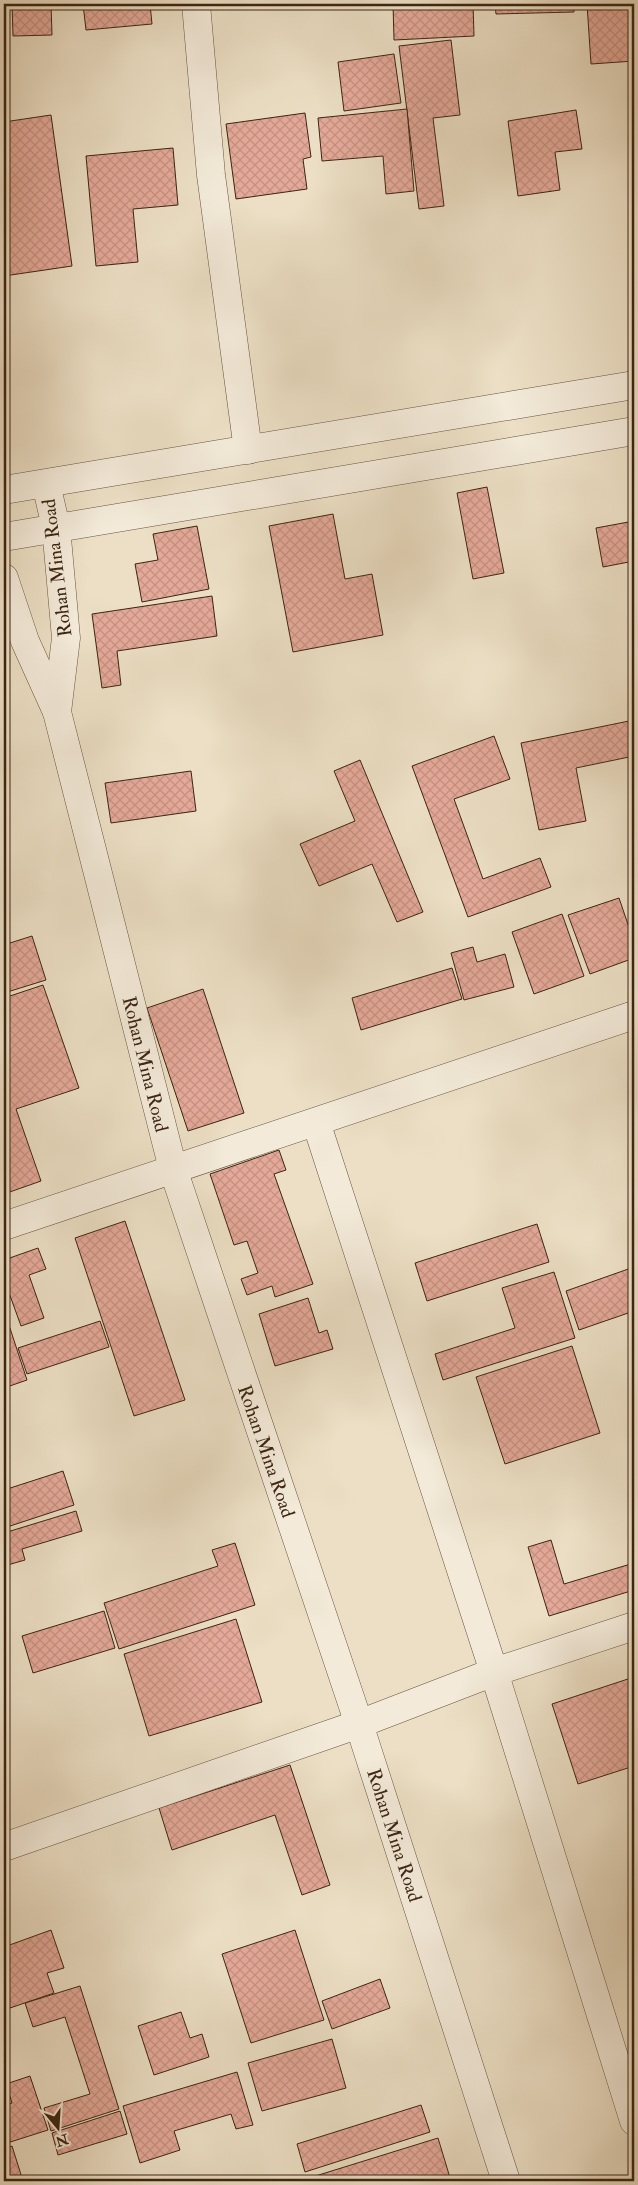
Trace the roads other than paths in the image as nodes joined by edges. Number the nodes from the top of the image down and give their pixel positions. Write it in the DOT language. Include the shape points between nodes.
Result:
graph roads {
  1 [pos="196,4"];
  2 [pos="634,385"];
  3 [pos="634,432"];
  4 [pos="248,450"];
  5 [pos="46,484"];
  6 [pos="4,490"];
  7 [pos="56,528"];
  8 [pos="4,537"];
  9 [pos="4,578"];
  10 [pos="57,712"];
  11 [pos="634,1015"];
  12 [pos="316,1122"];
  13 [pos="173,1169"];
  14 [pos="4,1226"];
  15 [pos="634,1626"];
  16 [pos="494,1672"];
  17 [pos="359,1724"];
  18 [pos="4,1846"];
  19 [pos="634,2121"];
  20 [pos="506,2181"];
  1 -- 4 [label="street" via="211,175"];
  2 -- 4 [label="street"];
  3 -- 7 [label="street"];
  4 -- 5 [label="street"];
  5 -- 6 [label="street"];
  5 -- 7 [label="street, Rohan Mina Road"];
  7 -- 8 [label="street"];
  7 -- 10 [label="street, Rohan Mina Road" via="66,638"];
  9 -- 10 [label="street, Rohan Mina Road" via="25,641"];
  10 -- 13 [label="street, Rohan Mina Road"];
  11 -- 12 [label="street"];
  12 -- 13 [label="street"];
  12 -- 16 [label="street"];
  13 -- 14 [label="street"];
  13 -- 17 [label="street, Rohan Mina Road"];
  15 -- 16 [label="street"];
  16 -- 17 [label="street"];
  16 -- 19 [label="street"];
  17 -- 18 [label="street"];
  17 -- 20 [label="street, Rohan Mina Road"];
}
